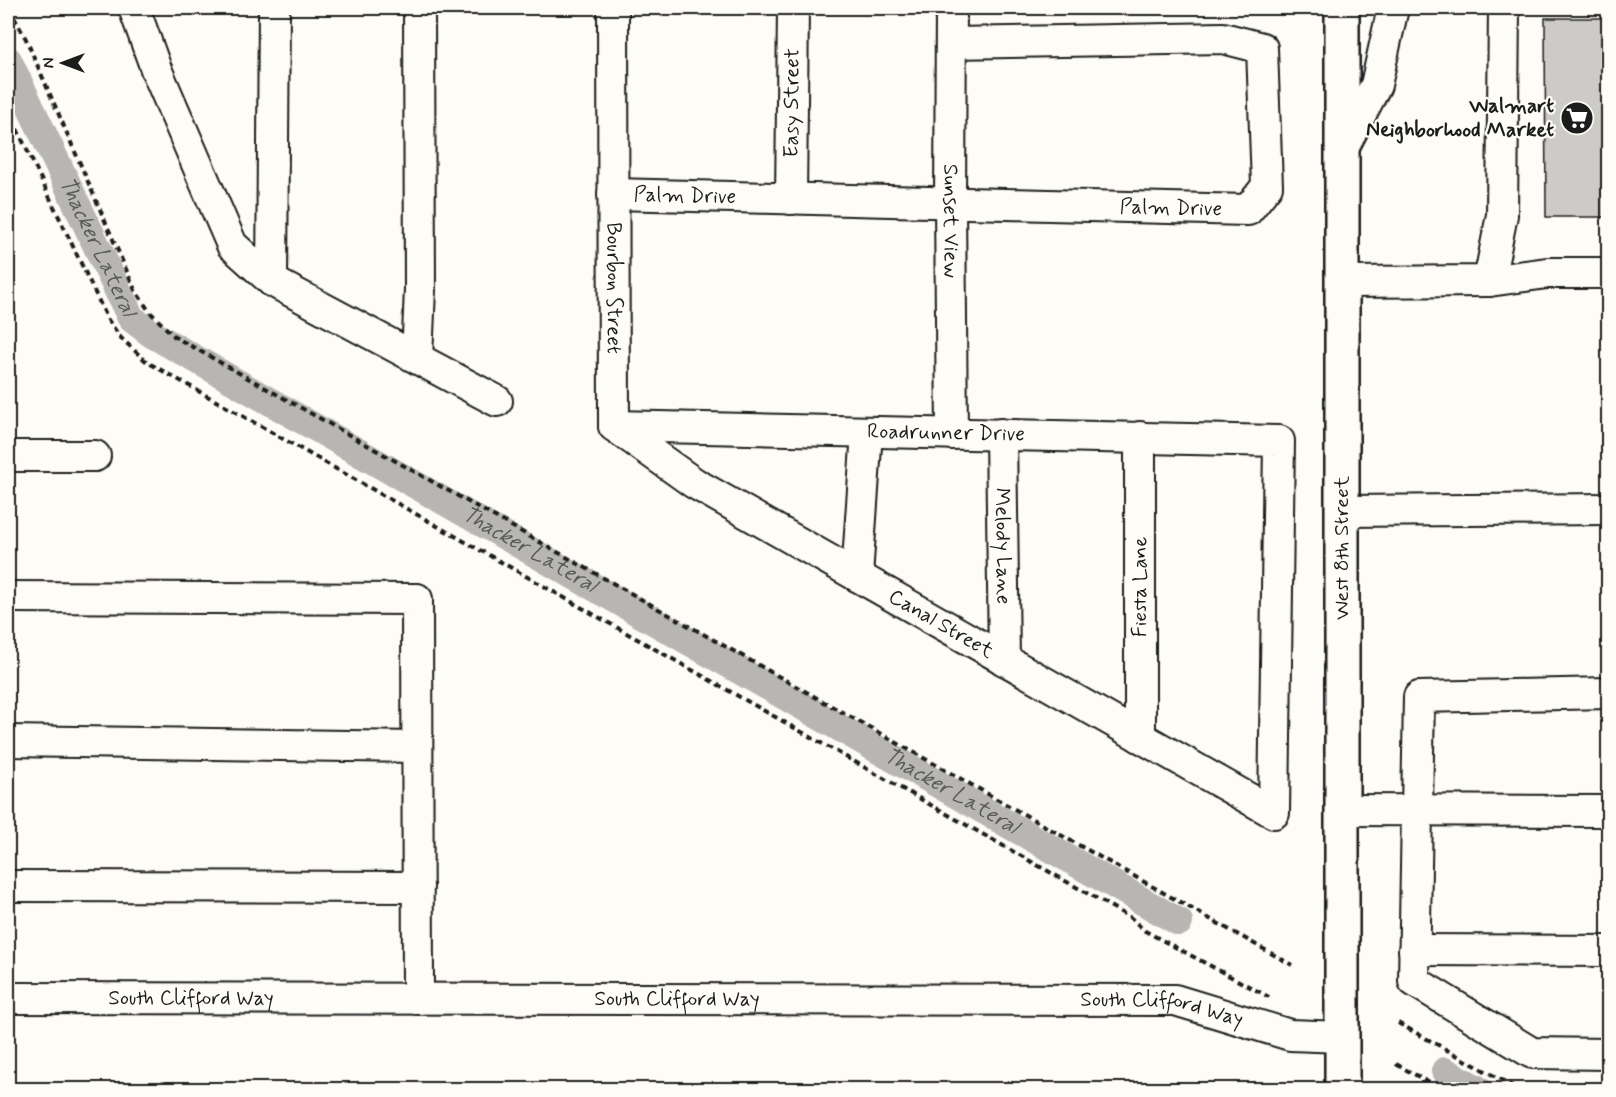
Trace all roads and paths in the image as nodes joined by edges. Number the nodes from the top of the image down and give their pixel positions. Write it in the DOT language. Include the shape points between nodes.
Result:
graph roads {
  1 [pos="9,8"];
  2 [pos="134,8"];
  3 [pos="274,8"];
  4 [pos="418,8"];
  5 [pos="613,8"];
  6 [pos="793,8"];
  7 [pos="951,8"];
  8 [pos="1342,8"];
  9 [pos="1393,8"];
  10 [pos="1504,8"];
  11 [pos="951,43"];
  12 [pos="8,110"];
  13 [pos="1342,150"];
  14 [pos="613,194"];
  15 [pos="791,199"];
  16 [pos="950,202"];
  17 [pos="1608,273"];
  18 [pos="272,281"];
  19 [pos="1489,281"];
  20 [pos="1342,282"];
  21 [pos="417,358"];
  22 [pos="497,401"];
  23 [pos="614,426"];
  24 [pos="867,432"];
  25 [pos="952,434"];
  26 [pos="1001,434"];
  27 [pos="1140,437"];
  28 [pos="8,456"];
  29 [pos="95,456"];
  30 [pos="1608,509"];
  31 [pos="1342,511"];
  32 [pos="856,576"];
  33 [pos="8,597"];
  34 [pos="1004,660"];
  35 [pos="1608,693"];
  36 [pos="1140,737"];
  37 [pos="8,741"];
  38 [pos="417,747"];
  39 [pos="1342,810"];
  40 [pos="1417,811"];
  41 [pos="1608,811"];
  42 [pos="1274,813"];
  43 [pos="8,886"];
  44 [pos="418,887"];
  45 [pos="1414,950"];
  46 [pos="1608,951"];
  47 [pos="1292,965"];
  48 [pos="8,998"];
  49 [pos="1271,998"];
  50 [pos="418,999"];
  51 [pos="1398,1023"];
  52 [pos="1342,1037"];
  53 [pos="1608,1054"];
  54 [pos="1396,1064"];
  55 [pos="1342,1089"];
  56 [pos="1442,1089"];
  57 [pos="1520,1089"];
  1 -- 47 [label="path" via="135,290 175,337"];
  2 -- 18 [label="street" via="232,245"];
  3 -- 18 [label="street"];
  4 -- 21 [label="street"];
  5 -- 14 [label="street, Bourbon Street"];
  6 -- 15 [label="street, Easy Street"];
  7 -- 11 [label="street, Sunset View"];
  8 -- 13 [label="main road, West 8th Street"];
  9 -- 13 [label="street" via="1376,85"];
  10 -- 19 [label="street" via="1502,215"];
  11 -- 16 [label="street, Sunset View"];
  11 -- 16 [label="street, Palm Drive" via="1223,38 1262,48 1267,186 1248,210"];
  12 -- 49 [label="path" via="108,320 147,362 1131,918 1145,931"];
  13 -- 20 [label="main road, West 8th Street"];
  14 -- 15 [label="street, Palm Drive"];
  14 -- 23 [label="street, Bourbon Street"];
  15 -- 16 [label="street, Palm Drive"];
  16 -- 25 [label="street, Sunset View"];
  17 -- 19 [label="street" via="1547,273"];
  18 -- 21 [label="street"];
  19 -- 20 [label="street"];
  20 -- 31 [label="main road, West 8th Street"];
  21 -- 22 [label="street"];
  23 -- 24 [label="street, Roadrunner Drive"];
  23 -- 32 [label="street, Canal Street" via="693,483"];
  24 -- 25 [label="street, Roadrunner Drive"];
  24 -- 32 [label="street"];
  25 -- 26 [label="street, Roadrunner Drive"];
  26 -- 27 [label="street, Roadrunner Drive"];
  26 -- 34 [label="street, Melody Lane"];
  27 -- 36 [label="street, Fiesta Lane"];
  27 -- 42 [label="street, Roadrunner Drive" via="1279,441"];
  28 -- 29 [label="street"];
  30 -- 31 [label="street"];
  31 -- 39 [label="main road, West 8th Street"];
  32 -- 34 [label="street, Canal Street"];
  33 -- 38 [label="street" via="417,599"];
  34 -- 36 [label="street, Canal Street"];
  35 -- 40 [label="street" via="1419,697"];
  36 -- 42 [label="street, Canal Street"];
  37 -- 38 [label="street"];
  38 -- 44 [label="street"];
  39 -- 40 [label="street"];
  39 -- 52 [label="main road, West 8th Street"];
  40 -- 41 [label="street"];
  40 -- 45 [label="street"];
  43 -- 44 [label="street"];
  44 -- 50 [label="street"];
  45 -- 46 [label="street"];
  45 -- 53 [label="street" via="1413,981 1532,1053"];
  48 -- 50 [label="street, South Clifford Way"];
  50 -- 52 [label="street, South Clifford Way" via="1174,1000 1290,1035"];
  51 -- 57 [label="path"];
  52 -- 55 [label="main road, West 8th Street"];
  54 -- 56 [label="path"];
}
